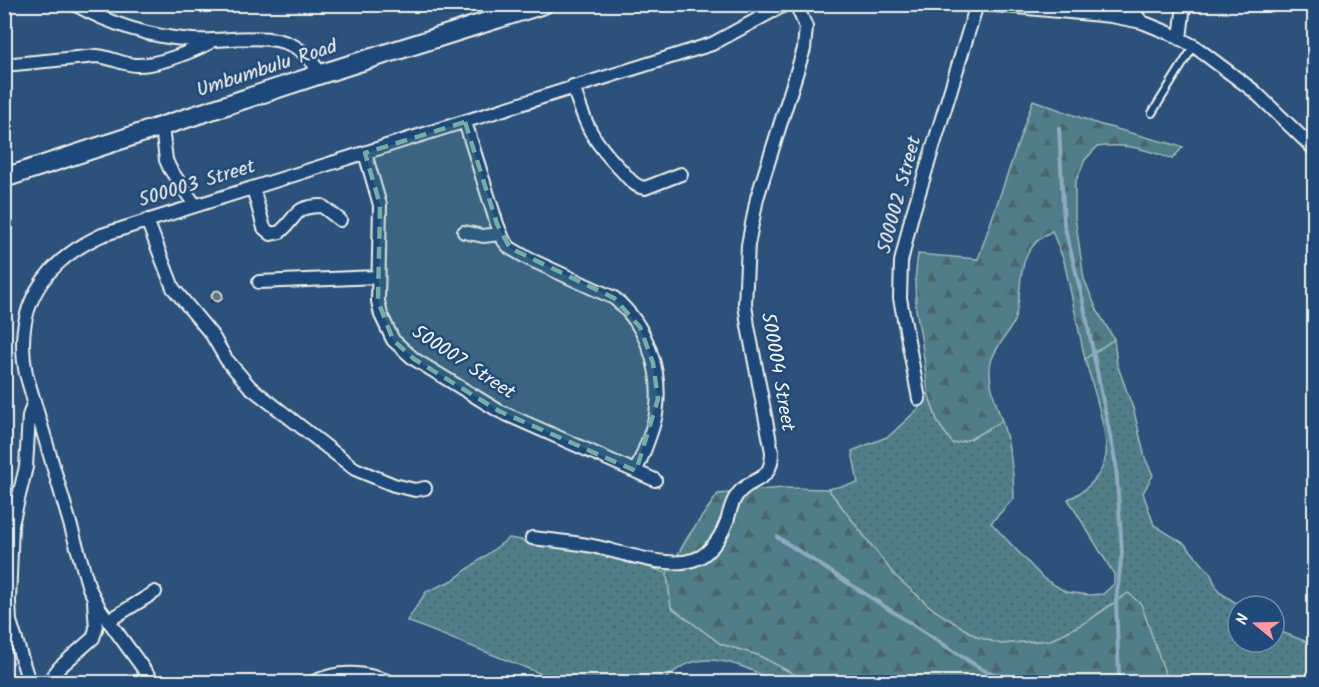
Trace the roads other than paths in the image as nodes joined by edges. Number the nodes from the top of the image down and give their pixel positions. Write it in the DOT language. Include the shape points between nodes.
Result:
graph roads {
  1 [pos="74,4"];
  2 [pos="544,4"];
  3 [pos="786,4"];
  4 [pos="796,4"];
  5 [pos="977,4"];
  6 [pos="985,4"];
  7 [pos="1127,4"];
  8 [pos="1184,4"];
  9 [pos="1142,22"];
  10 [pos="1180,39"];
  11 [pos="213,41"];
  12 [pos="1194,46"];
  13 [pos="4,64"];
  14 [pos="321,74"];
  15 [pos="573,86"];
  16 [pos="1152,113"];
  17 [pos="465,122"];
  18 [pos="162,127"];
  19 [pos="1314,149"];
  20 [pos="365,153"];
  21 [pos="681,174"];
  22 [pos="4,178"];
  23 [pos="252,188"];
  24 [pos="195,205"];
  25 [pos="340,219"];
  26 [pos="147,220"];
  27 [pos="464,232"];
  28 [pos="500,234"];
  29 [pos="377,277"];
  30 [pos="259,282"];
  31 [pos="919,399"];
  32 [pos="34,401"];
  33 [pos="636,471"];
  34 [pos="655,480"];
  35 [pos="425,488"];
  36 [pos="532,538"];
  37 [pos="154,592"];
  38 [pos="94,600"];
  39 [pos="108,621"];
  40 [pos="29,682"];
  41 [pos="48,682"];
  42 [pos="153,682"];
  43 [pos="314,682"];
  44 [pos="391,682"];
  1 -- 11 [label="street" via="127,27 169,37"];
  2 -- 14 [label="main road, Umbumbulu Road"];
  3 -- 15 [label="street, 500003 Street" via="713,44"];
  4 -- 36 [label="street, 500004 Street" via="806,27 805,42 757,198 746,268 748,326 772,452 768,473 740,491 716,542 692,561 665,562"];
  5 -- 31 [label="street, 500002 Street" via="901,262 900,298"];
  6 -- 9 [label="street"];
  7 -- 9 [label="street"];
  8 -- 10 [label="street"];
  9 -- 10 [label="street"];
  10 -- 12 [label="street"];
  11 -- 13 [label="street" via="143,64 97,56"];
  11 -- 14 [label="street" via="264,39 289,43 307,56"];
  12 -- 16 [label="lane"];
  12 -- 19 [label="street" via="1271,106"];
  14 -- 18 [label="main road, Umbumbulu Road"];
  15 -- 17 [label="street, 500003 Street"];
  15 -- 21 [label="street" via="591,134 633,183 645,188"];
  17 -- 20 [label="street, 500003 Street"];
  17 -- 28 [label="street"];
  18 -- 22 [label="main road, Umbumbulu Road"];
  18 -- 24 [label="street" via="166,160"];
  20 -- 23 [label="street, 500003 Street"];
  20 -- 29 [label="street, 500007 Street" via="380,205"];
  23 -- 24 [label="street, 500003 Street"];
  23 -- 25 [label="street" via="264,228 271,234 280,232 294,214 305,208 322,206"];
  24 -- 26 [label="street, 500003 Street"];
  26 -- 32 [label="street, 500003 Street" via="80,245 55,265 40,285 31,301 24,332 24,362"];
  26 -- 35 [label="street" via="173,288 250,387 355,470 394,485"];
  27 -- 28 [label="street" via="488,237"];
  28 -- 33 [label="street" via="510,248 614,298 640,327 653,363 658,399 652,429"];
  29 -- 30 [label="street"];
  29 -- 33 [label="street, 500007 Street" via="378,301 386,327 393,340 414,359 499,411"];
  32 -- 38 [label="street, 500003 Street"];
  32 -- 40 [label="street" via="29,416 26,467 12,524 9,602 10,621"];
  33 -- 34 [label="street, 500007 Street"];
  37 -- 39 [label="street"];
  38 -- 39 [label="street, 500003 Street"];
  38 -- 41 [label="street" via="93,638"];
  39 -- 42 [label="street, 500003 Street"];
  43 -- 44 [label="street" via="347,674"];
}
